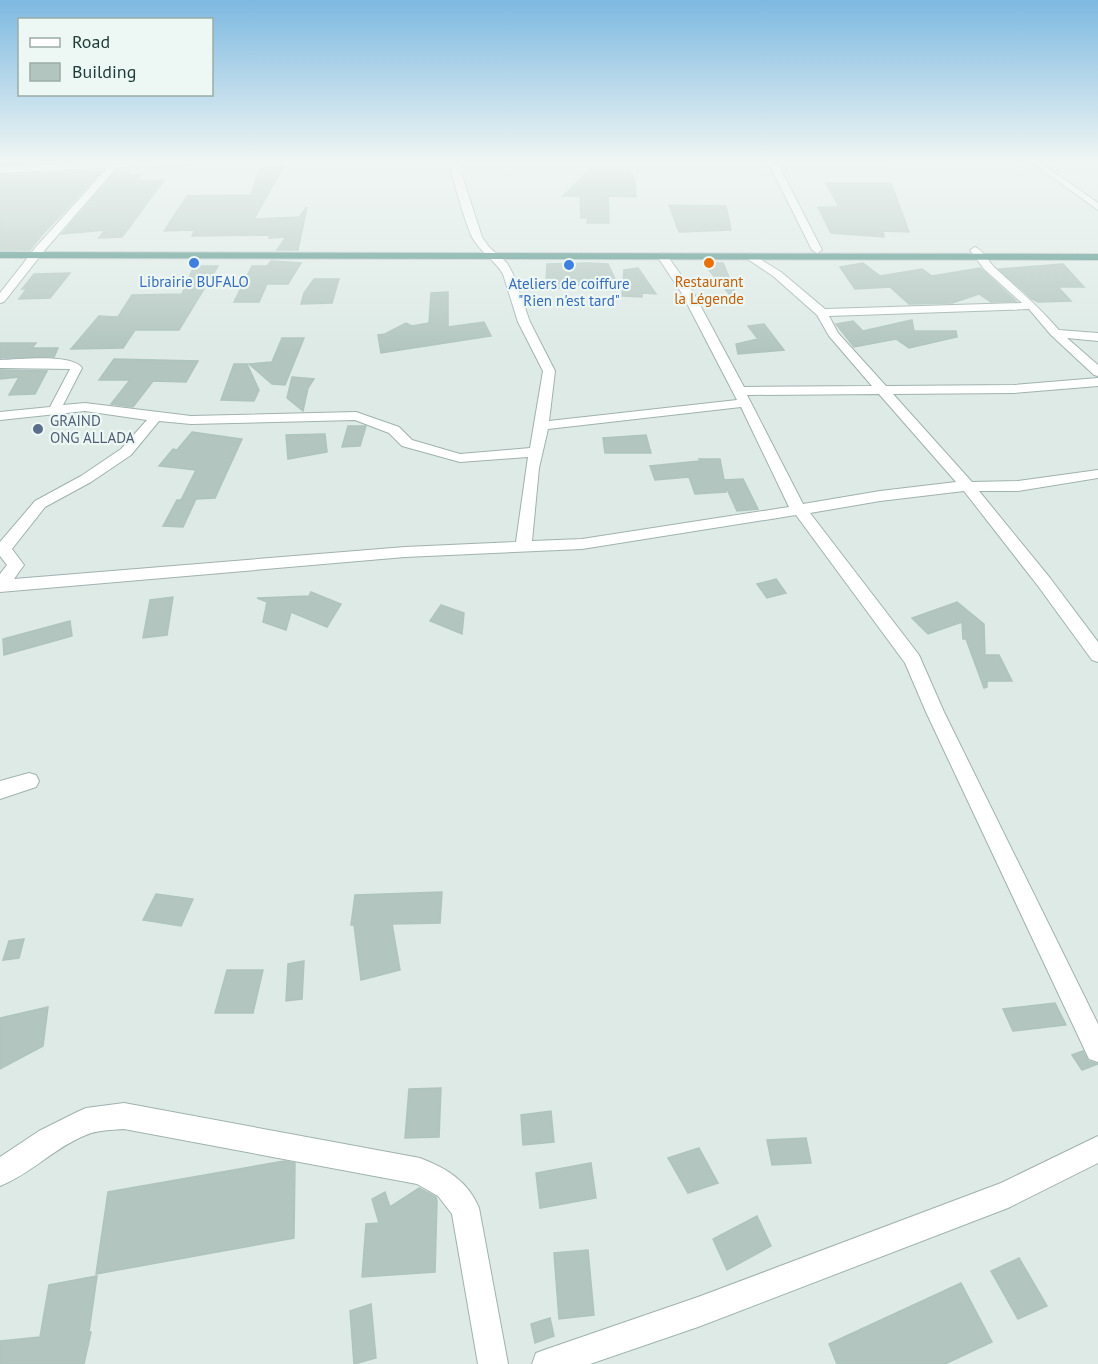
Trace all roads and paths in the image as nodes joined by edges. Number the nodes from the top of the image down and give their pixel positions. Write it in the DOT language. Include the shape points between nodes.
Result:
graph roads {
  1 [pos="63,224"];
  2 [pos="472,224"];
  3 [pos="804,224"];
  4 [pos="0,249"];
  5 [pos="818,250"];
  6 [pos="1098,250"];
  7 [pos="38,252"];
  8 [pos="488,252"];
  9 [pos="977,253"];
  10 [pos="0,255"];
  11 [pos="662,256"];
  12 [pos="750,256"];
  13 [pos="1098,257"];
  14 [pos="0,300"];
  15 [pos="1032,306"];
  16 [pos="822,313"];
  17 [pos="1055,333"];
  18 [pos="1098,337"];
  19 [pos="0,364"];
  20 [pos="1098,372"];
  21 [pos="1098,382"];
  22 [pos="882,389"];
  23 [pos="742,397"];
  24 [pos="56,410"];
  25 [pos="0,416"];
  26 [pos="156,417"];
  27 [pos="542,426"];
  28 [pos="535,452"];
  29 [pos="1097,475"];
  30 [pos="967,486"];
  31 [pos="799,510"];
  32 [pos="523,548"];
  33 [pos="0,586"];
  34 [pos="1098,655"];
  35 [pos="28,782"];
  36 [pos="0,790"];
  37 [pos="1098,1050"];
  38 [pos="1098,1149"];
  39 [pos="0,1173"];
  40 [pos="493,1364"];
  41 [pos="547,1364"];
  1 -- 7 [label="street"];
  2 -- 8 [label="street"];
  3 -- 5 [label="street"];
  4 -- 7 [label="highway"];
  5 -- 8 [label="highway"];
  5 -- 9 [label="highway"];
  6 -- 9 [label="highway"];
  7 -- 8 [label="highway"];
  7 -- 10 [label="highway"];
  7 -- 14 [label="street" via="16,273"];
  8 -- 11 [label="highway"];
  8 -- 27 [label="street" via="508,274 524,322 549,370"];
  9 -- 12 [label="highway"];
  9 -- 13 [label="highway"];
  9 -- 15 [label="street"];
  11 -- 12 [label="highway"];
  11 -- 23 [label="street" via="687,292"];
  12 -- 16 [label="street"];
  15 -- 16 [label="street"];
  15 -- 17 [label="street"];
  16 -- 22 [label="street" via="833,334"];
  17 -- 18 [label="street"];
  17 -- 20 [label="street"];
  19 -- 24 [label="street" via="73,365 76,368"];
  21 -- 22 [label="street" via="1014,389"];
  22 -- 23 [label="street"];
  22 -- 30 [label="street"];
  23 -- 27 [label="street"];
  23 -- 31 [label="street"];
  24 -- 25 [label="street"];
  24 -- 26 [label="street" via="85,407"];
  26 -- 28 [label="street" via="239,420 356,416 394,430 407,443 460,458"];
  26 -- 33 [label="street" via="126,452 40,504 3,549 16,565"];
  27 -- 28 [label="street"];
  28 -- 32 [label="street"];
  29 -- 30 [label="street" via="1018,486"];
  30 -- 31 [label="street"];
  30 -- 34 [label="street"];
  31 -- 32 [label="street" via="663,533"];
  31 -- 37 [label="street" via="913,660"];
  32 -- 33 [label="street" via="405,552"];
  35 -- 36 [label="street"];
  38 -- 41 [label="street" via="1008,1194 698,1312"];
  39 -- 40 [label="street" via="48,1140 86,1121 124,1116 420,1171 448,1186 465,1208"];
}
